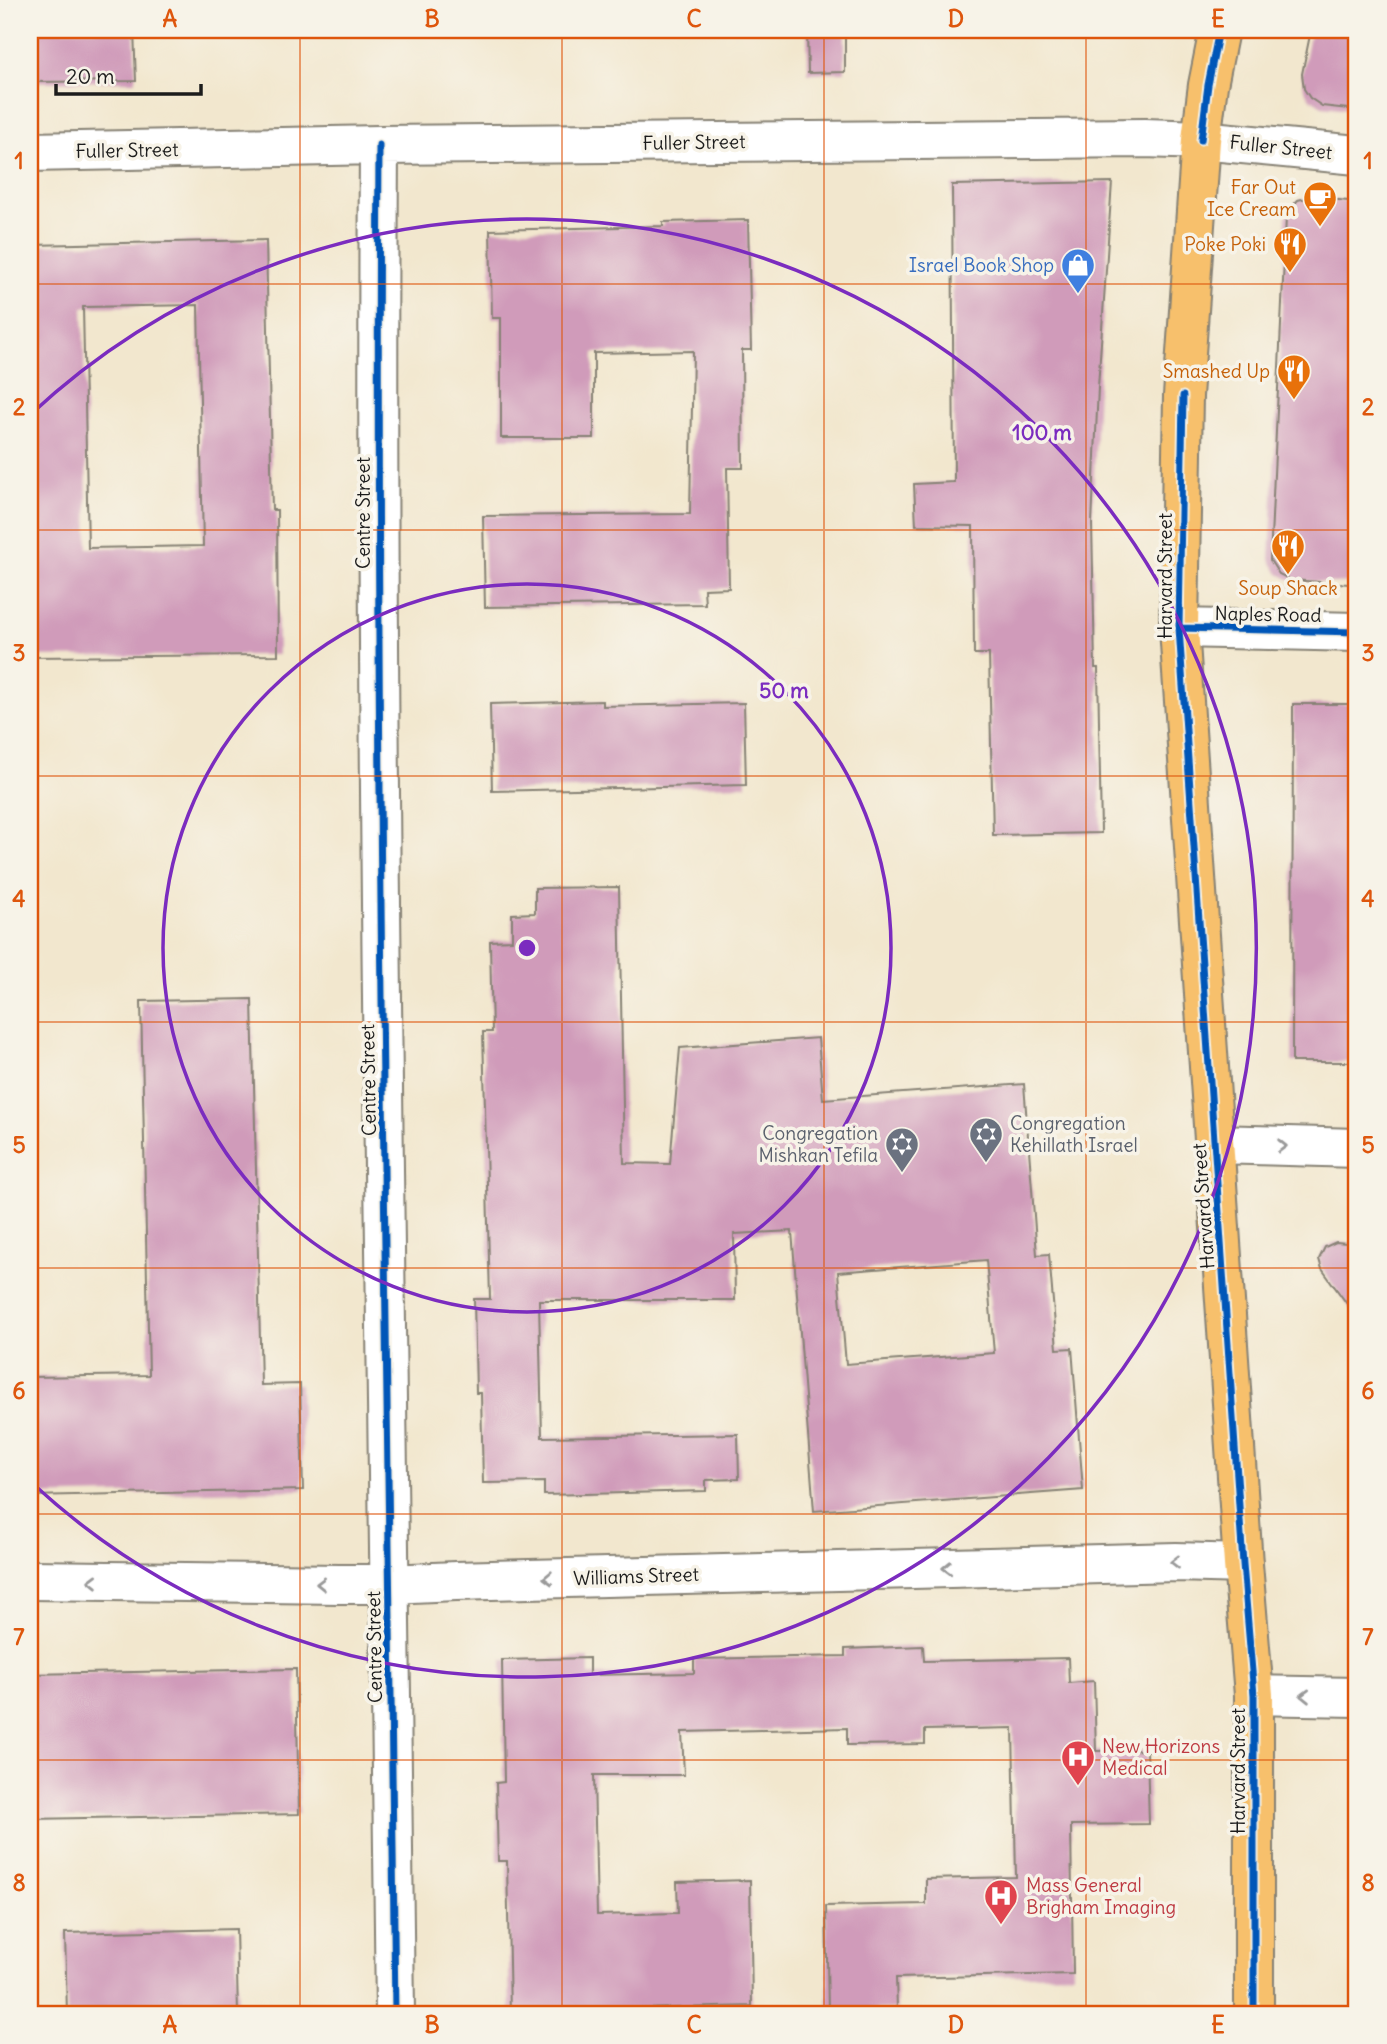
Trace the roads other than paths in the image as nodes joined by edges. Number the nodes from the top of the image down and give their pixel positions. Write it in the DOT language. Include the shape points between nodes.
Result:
graph roads {
  1 [pos="1219,30"];
  2 [pos="1201,140"];
  3 [pos="379,145"];
  4 [pos="30,152"];
  5 [pos="1357,155"];
  6 [pos="1179,628"];
  7 [pos="1357,632"];
  8 [pos="1214,1144"];
  9 [pos="1357,1148"];
  10 [pos="1243,1564"];
  11 [pos="30,1580"];
  12 [pos="389,1584"];
  13 [pos="1254,1695"];
  14 [pos="1357,1697"];
  15 [pos="395,2014"];
  16 [pos="1254,2014"];
  1 -- 2 [label="main road, Harvard Street"];
  2 -- 3 [label="street, Fuller Street"];
  2 -- 5 [label="street, Fuller Street"];
  2 -- 6 [label="main road, Harvard Street" via="1181,424"];
  3 -- 4 [label="street, Fuller Street"];
  3 -- 12 [label="street, Centre Street"];
  6 -- 7 [label="street, Naples Road"];
  6 -- 8 [label="main road, Harvard Street"];
  8 -- 9 [label="street, one-way"];
  8 -- 10 [label="main road, Harvard Street"];
  10 -- 12 [label="street, Williams Street, one-way" via="1176,1562"];
  10 -- 13 [label="main road, Harvard Street"];
  12 -- 11 [label="street, Williams Street, one-way"];
  12 -- 15 [label="street, Centre Street"];
  14 -- 13 [label="street, one-way"];
  13 -- 16 [label="main road, Harvard Street"];
}
